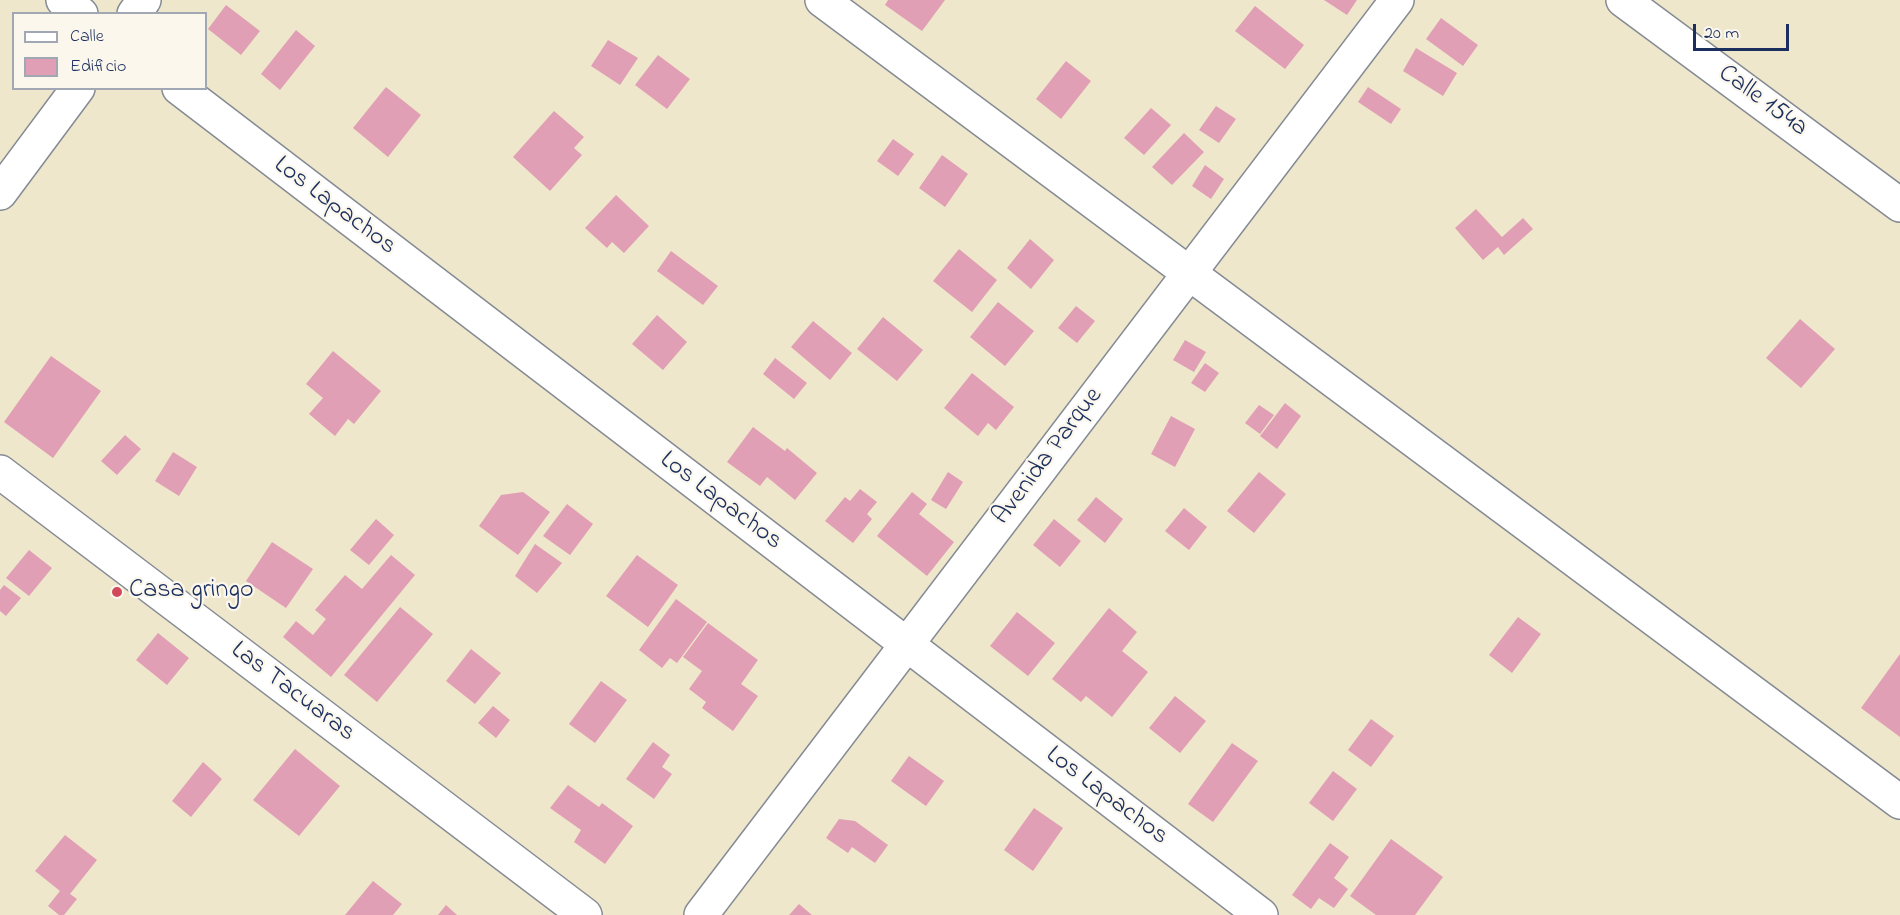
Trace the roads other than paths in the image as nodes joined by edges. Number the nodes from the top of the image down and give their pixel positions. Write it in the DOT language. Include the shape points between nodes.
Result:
graph roads {
  1 [pos="63,0"];
  2 [pos="822,0"];
  3 [pos="1396,0"];
  4 [pos="1623,0"];
  5 [pos="78,12"];
  6 [pos="77,90"];
  7 [pos="182,90"];
  8 [pos="0,193"];
  9 [pos="1900,205"];
  10 [pos="1188,274"];
  11 [pos="0,472"];
  12 [pos="907,644"];
  13 [pos="1900,802"];
  14 [pos="585,915"];
  15 [pos="701,915"];
  16 [pos="1262,915"];
  1 -- 5 [label="street"];
  2 -- 10 [label="street"];
  3 -- 10 [label="street, Avenida Parque"];
  4 -- 9 [label="street, Calle 154a"];
  6 -- 8 [label="street"];
  7 -- 12 [label="street, Los Lapachos"];
  10 -- 12 [label="street, Avenida Parque"];
  10 -- 13 [label="street"];
  11 -- 14 [label="street, Las Tacuaras"];
  12 -- 15 [label="street, Avenida Parque"];
  12 -- 16 [label="street, Los Lapachos"];
}
